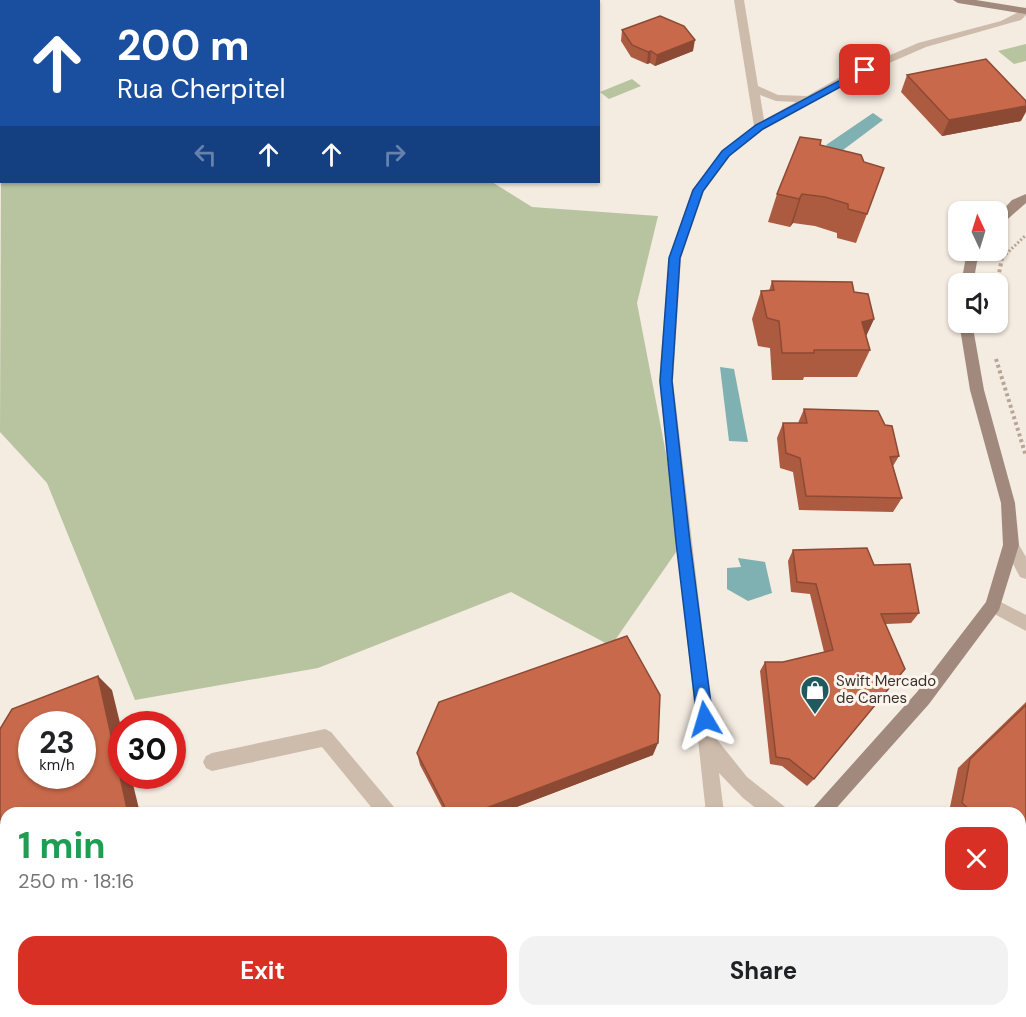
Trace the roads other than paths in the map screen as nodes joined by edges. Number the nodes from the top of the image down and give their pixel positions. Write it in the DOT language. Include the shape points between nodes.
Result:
graph roads {
  1 [pos="739,0"];
  2 [pos="958,0"];
  3 [pos="1026,11"];
  4 [pos="754,88"];
  5 [pos="811,98"];
  6 [pos="760,127"];
  7 [pos="1026,198"];
  8 [pos="1008,210"];
  9 [pos="967,333"];
  10 [pos="1011,545"];
  11 [pos="1026,572"];
  12 [pos="993,605"];
  13 [pos="1026,624"];
  14 [pos="708,742"];
  15 [pos="213,762"];
  16 [pos="383,807"];
  17 [pos="714,807"];
  18 [pos="770,807"];
  19 [pos="825,807"];
  1 -- 4 [label="street"];
  2 -- 3 [label="main road"];
  3 -- 5 [label="street" via="1004,23 922,45"];
  4 -- 5 [label="street" via="776,98"];
  4 -- 6 [label="street"];
  5 -- 6 [label="street"];
  6 -- 14 [label="street" via="726,154 698,190 675,258 666,381"];
  7 -- 8 [label="main road"];
  9 -- 10 [label="main road" via="977,390 1008,503"];
  10 -- 11 [label="street"];
  10 -- 12 [label="main road"];
  12 -- 13 [label="street"];
  12 -- 19 [label="main road" via="924,698"];
  14 -- 17 [label="street"];
  14 -- 18 [label="street" via="735,778"];
  15 -- 16 [label="street" via="326,738"];
}
